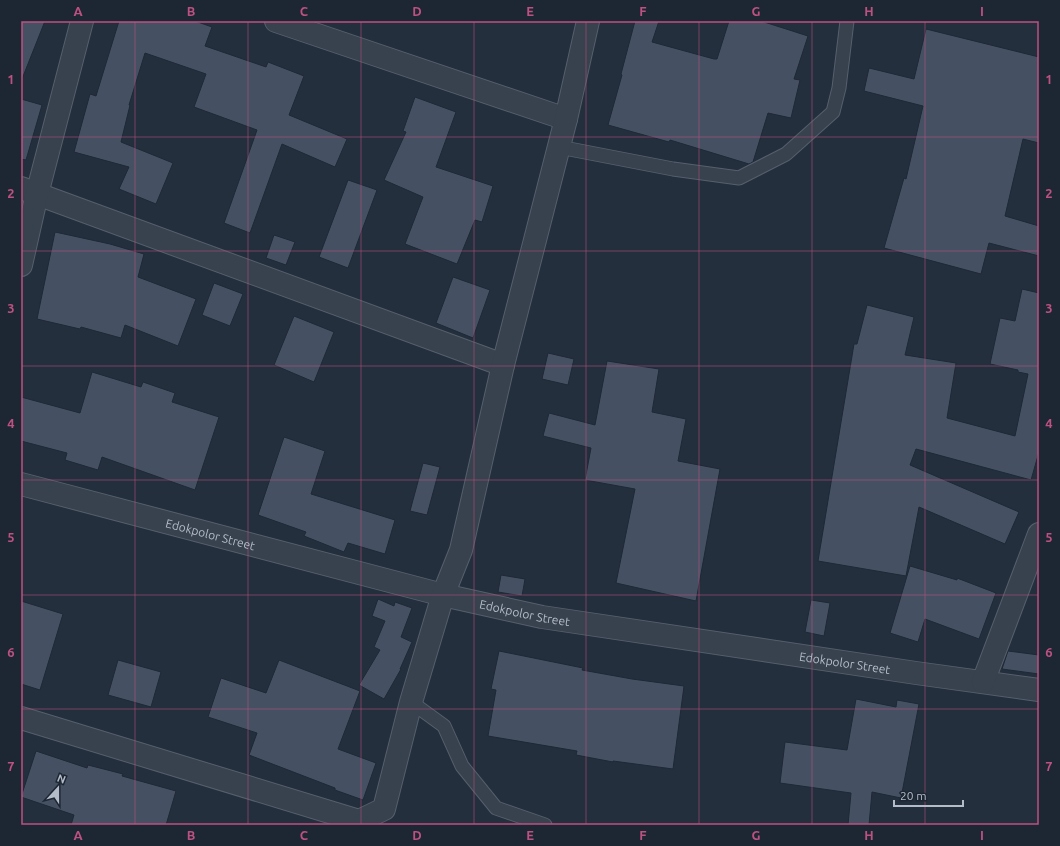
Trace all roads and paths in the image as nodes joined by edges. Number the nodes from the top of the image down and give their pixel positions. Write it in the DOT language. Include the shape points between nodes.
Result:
graph roads {
  1 [pos="82,21"];
  2 [pos="276,21"];
  3 [pos="588,21"];
  4 [pos="847,21"];
  5 [pos="566,119"];
  6 [pos="559,147"];
  7 [pos="29,191"];
  8 [pos="21,265"];
  9 [pos="503,365"];
  10 [pos="21,484"];
  11 [pos="1039,534"];
  12 [pos="442,595"];
  13 [pos="983,682"];
  14 [pos="1039,690"];
  15 [pos="411,702"];
  16 [pos="21,718"];
  17 [pos="382,817"];
  18 [pos="545,825"];
  1 -- 7 [label="street"];
  2 -- 5 [label="street"];
  3 -- 5 [label="street"];
  4 -- 6 [label="lane" via="839,88 833,112 786,154 739,178 673,169"];
  5 -- 6 [label="street"];
  6 -- 9 [label="street"];
  7 -- 8 [label="street"];
  7 -- 9 [label="street"];
  9 -- 12 [label="street" via="461,550"];
  10 -- 12 [label="street, Edokpolor Street"];
  11 -- 13 [label="street"];
  12 -- 13 [label="street, Edokpolor Street" via="542,617"];
  12 -- 15 [label="street"];
  13 -- 14 [label="street, Edokpolor Street"];
  15 -- 17 [label="street"];
  15 -- 18 [label="lane" via="444,726 462,766 496,808"];
  16 -- 17 [label="street" via="360,821"];
}
